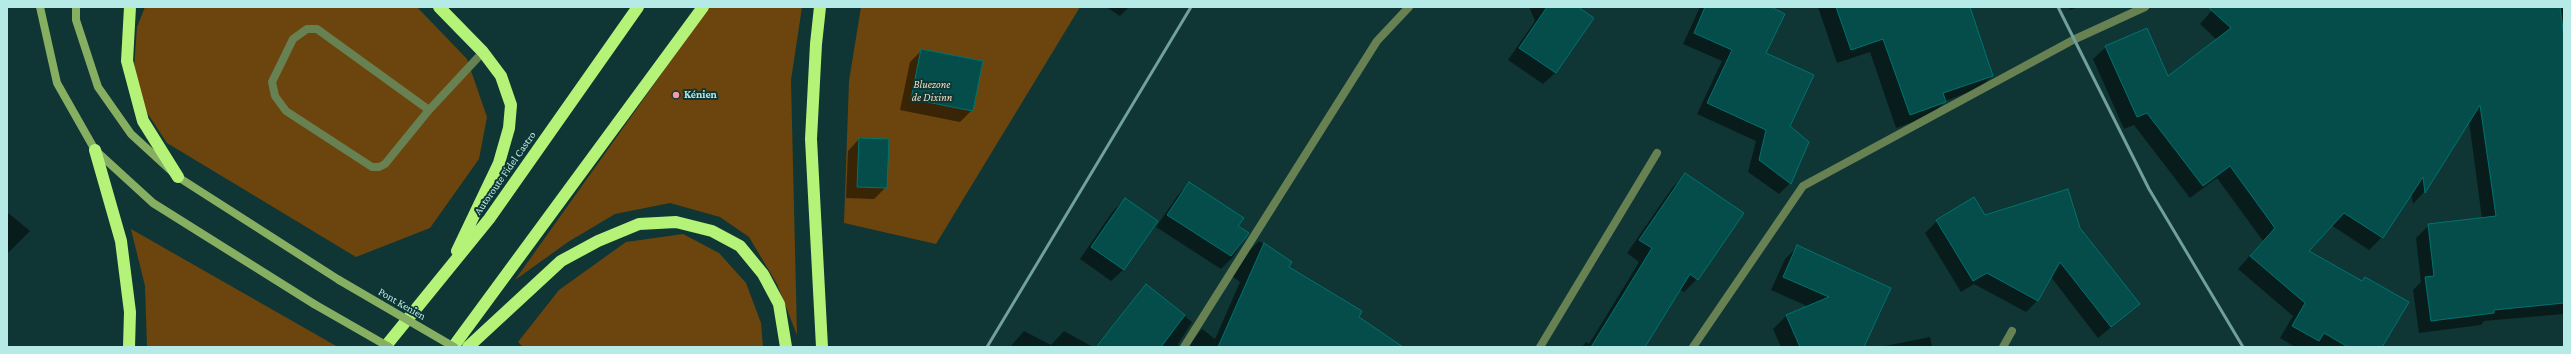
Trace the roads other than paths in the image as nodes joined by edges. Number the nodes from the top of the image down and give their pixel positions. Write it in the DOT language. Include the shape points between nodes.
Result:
graph roads {
  1 [pos="40,7"];
  2 [pos="76,7"];
  3 [pos="130,7"];
  4 [pos="438,7"];
  5 [pos="638,7"];
  6 [pos="703,7"];
  7 [pos="820,7"];
  8 [pos="1409,7"];
  9 [pos="2145,7"];
  10 [pos="483,52"];
  11 [pos="429,110"];
  12 [pos="95,150"];
  13 [pos="1657,153"];
  14 [pos="178,177"];
  15 [pos="448,270"];
  16 [pos="2012,331"];
  17 [pos="129,347"];
  18 [pos="385,347"];
  19 [pos="389,347"];
  20 [pos="454,347"];
  21 [pos="468,347"];
  22 [pos="786,347"];
  23 [pos="822,347"];
  24 [pos="1184,347"];
  25 [pos="1540,347"];
  26 [pos="1693,347"];
  27 [pos="2003,347"];
  1 -- 12 [label="main road" via="57,83"];
  2 -- 14 [label="main road, Pont Kenien" via="76,20 98,87 132,134"];
  3 -- 14 [label="highway" via="126,61 143,121"];
  4 -- 10 [label="highway"];
  5 -- 15 [label="highway, Autoroute Fidel Castro" via="489,219"];
  6 -- 20 [label="highway"];
  7 -- 23 [label="highway" via="811,139"];
  8 -- 24 [label="street" via="1377,41"];
  9 -- 26 [label="street" via="2073,40 1803,186"];
  10 -- 11 [label="street"];
  10 -- 15 [label="highway" via="501,76 511,105 509,128 499,164"];
  11 -- 11 [label="street" via="317,29 307,29 293,39 272,82 275,96 286,111 372,167 385,164"];
  12 -- 17 [label="highway" via="121,241 130,312"];
  12 -- 19 [label="main road, bridge" via="153,203 314,304"];
  13 -- 25 [label="street"];
  14 -- 20 [label="main road, Pont Kenien, bridge" via="339,280"];
  15 -- 18 [label="highway, Autoroute Fidel Castro"];
  16 -- 27 [label="street"];
  21 -- 22 [label="highway" via="561,261 598,241 639,224 676,222 712,231 740,246 762,274 779,304"];
}
